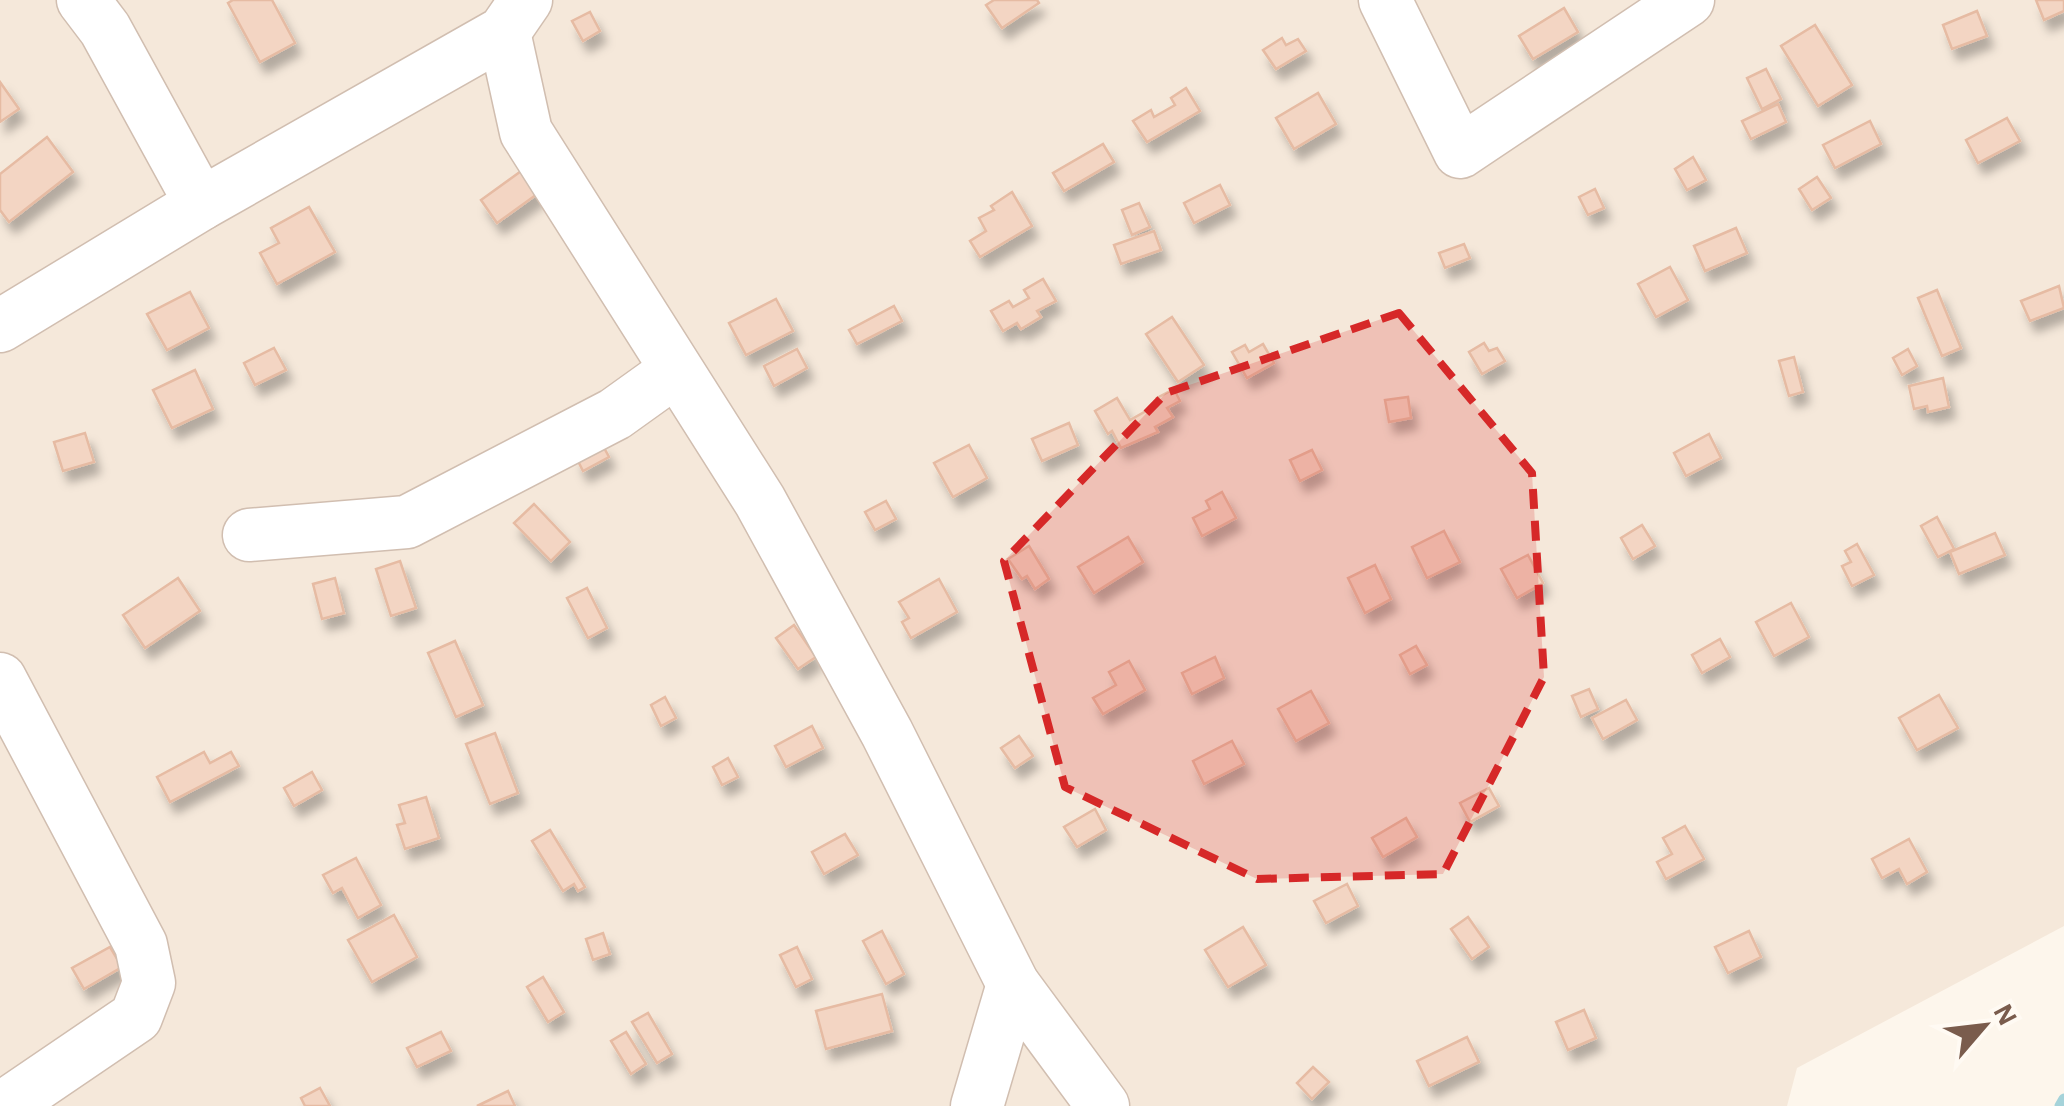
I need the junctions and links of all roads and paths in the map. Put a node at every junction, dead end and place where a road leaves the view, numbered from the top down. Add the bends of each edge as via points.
1 (82, 0) edge
2 (1385, 0) edge
3 (1688, 0) edge
4 (515, 16) edge
5 (201, 204) junction
6 (0, 326) edge
7 (676, 372) junction
8 (249, 535) dead end
9 (0, 680) edge
10 (1013, 984) junction
11 (6, 1106) edge
12 (977, 1106) edge
13 (1103, 1106) edge

1 - 5 street via 105,29
2 - 3 street via 1460,152
4 - 5 street
4 - 7 street via 526,132
5 - 6 street
7 - 8 street via 615,414 407,522
7 - 10 street via 769,518
9 - 11 street via 141,944 149,983 136,1016
10 - 12 street
10 - 13 street

